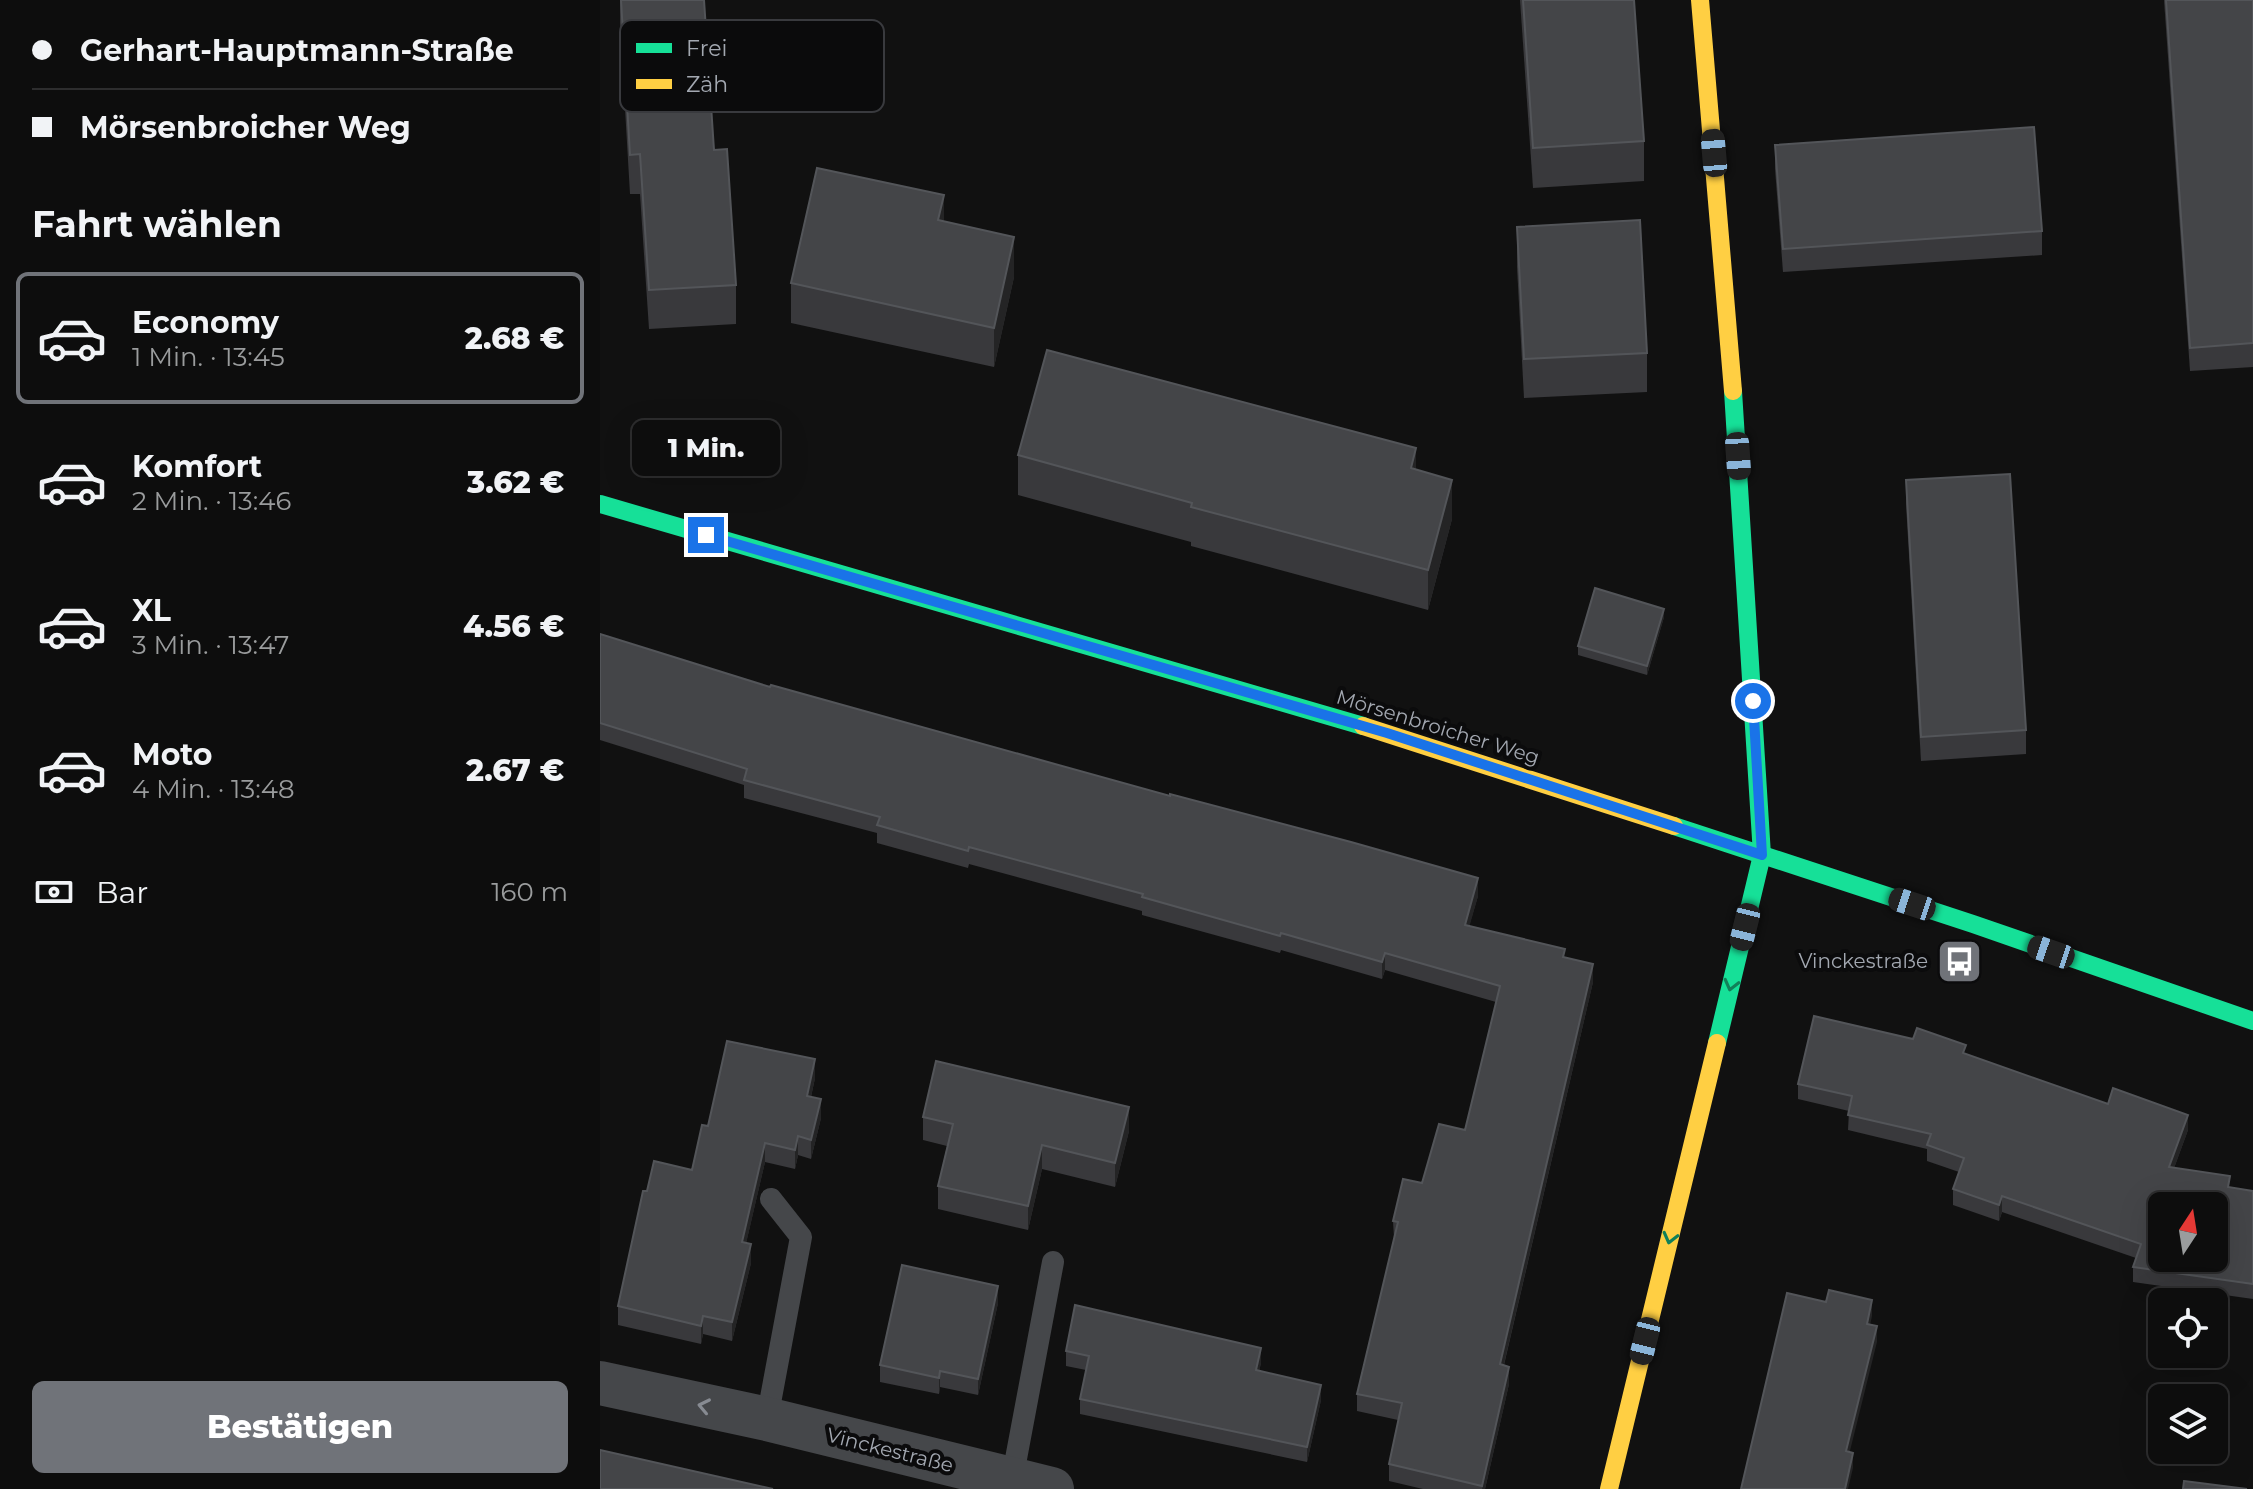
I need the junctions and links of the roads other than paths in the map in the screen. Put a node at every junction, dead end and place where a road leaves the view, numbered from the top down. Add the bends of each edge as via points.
1 (1700, 0) edge
2 (600, 504) edge
3 (1762, 855) junction
4 (2253, 1021) edge
5 (771, 1199) dead end
6 (1053, 1262) dead end
7 (600, 1383) edge
8 (767, 1419) junction
9 (1032, 1484) edge
10 (1609, 1489) edge

1 - 3 street via 1736,425
2 - 3 street, Mörsenbroicher Weg via 1387,733
3 - 4 street, Mörsenbroicher Weg
3 -> 10 street
5 - 8 lane via 801,1237
6 - 9 lane, Vinckestraße
8 -> 7 street, Vinckestraße
8 - 9 street, Vinckestraße

